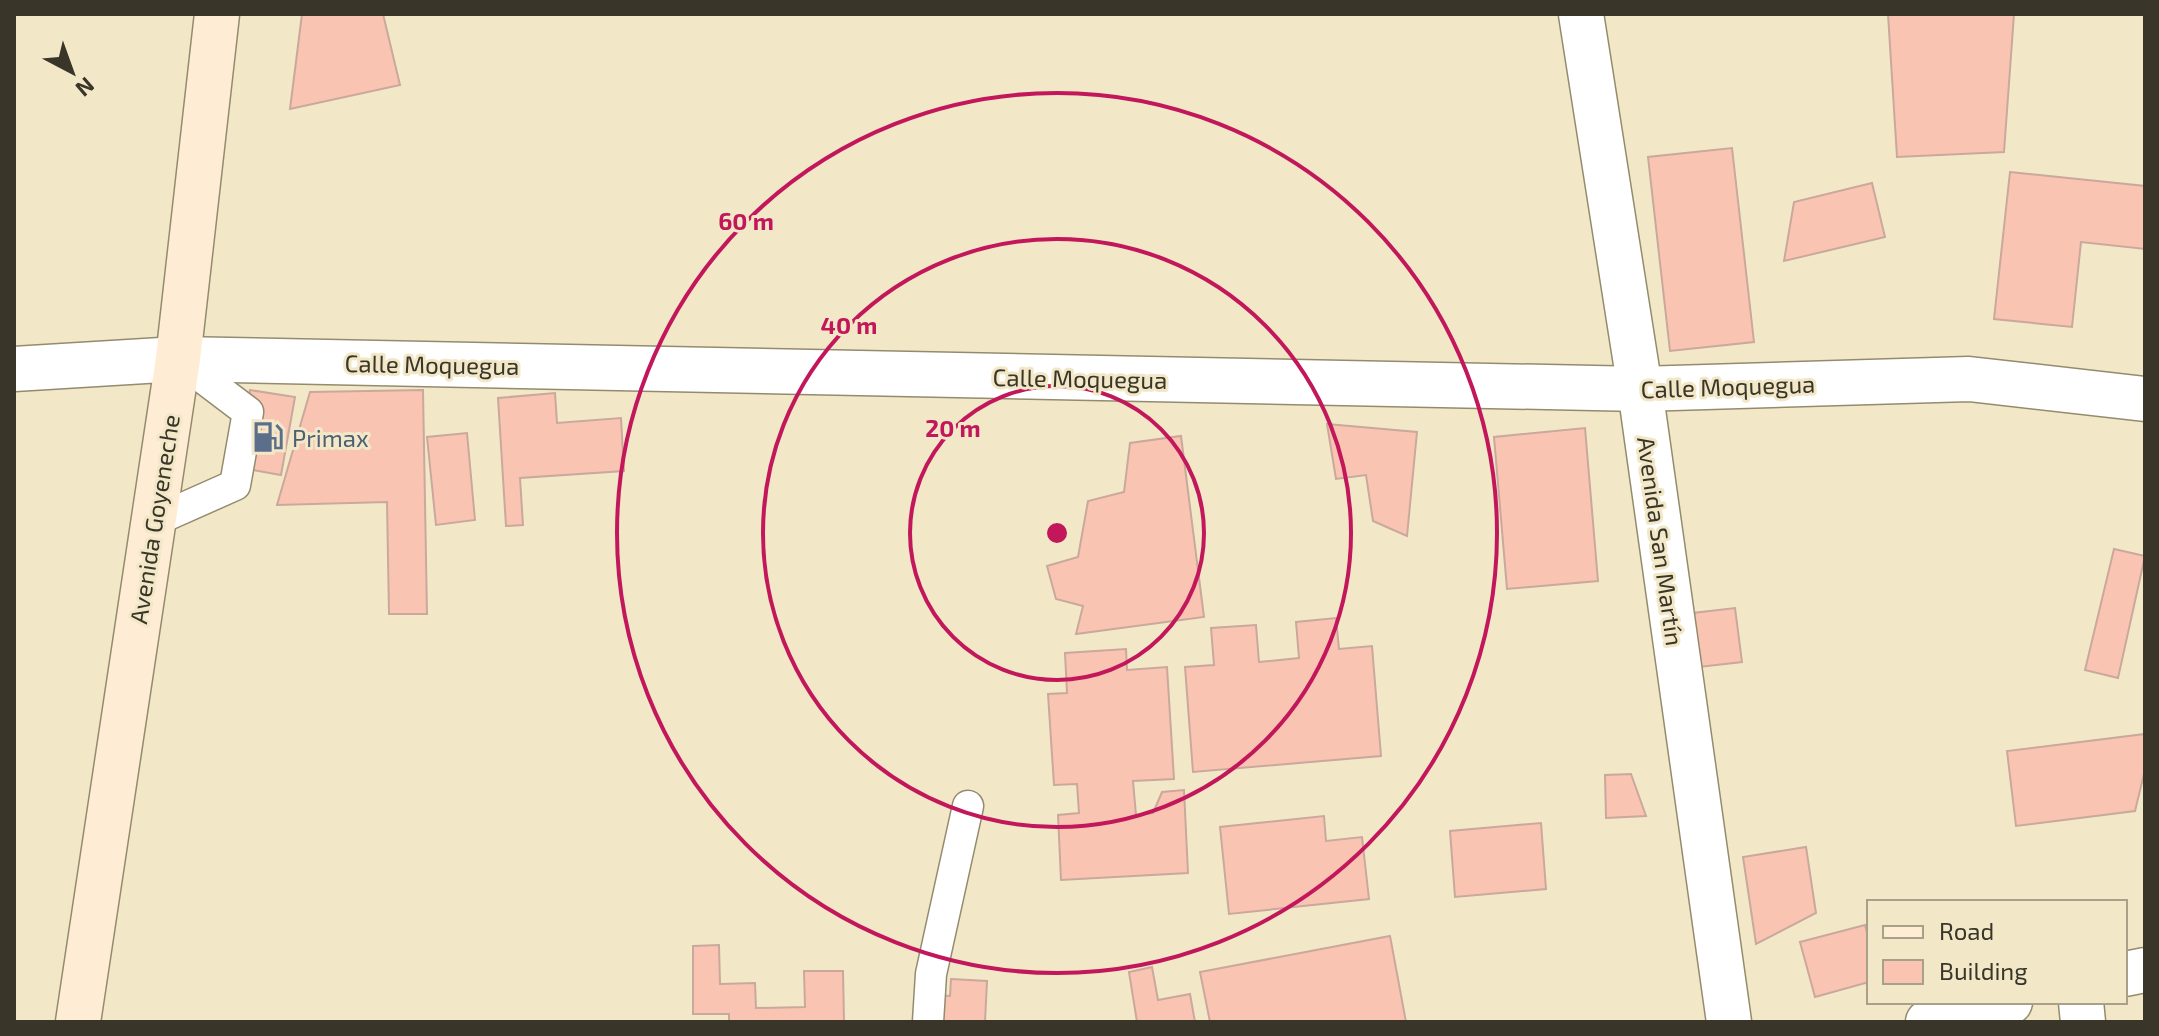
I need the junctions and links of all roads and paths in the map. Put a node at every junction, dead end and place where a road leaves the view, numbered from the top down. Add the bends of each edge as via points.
1 (217, 14) edge
2 (1581, 14) edge
3 (178, 359) junction
4 (14, 369) edge
5 (1640, 389) junction
6 (2145, 399) edge
7 (154, 521) junction
8 (968, 806) dead end
9 (2002, 1004) edge
10 (78, 1022) edge
11 (928, 1022) edge
12 (1729, 1022) edge
13 (1928, 1022) edge

1 - 3 main road, Avenida Goyeneche
2 - 5 street, Avenida San Martín
3 - 4 street, Calle Moquegua
3 - 5 street, Calle Moquegua
3 - 7 main road, Avenida Goyeneche
3 - 7 lane via 248,412 235,485
5 - 6 street, Calle Moquegua via 1969,379
5 - 12 street, Avenida San Martín
7 - 10 main road, Avenida Goyeneche
8 - 11 lane via 931,974
9 - 13 street

